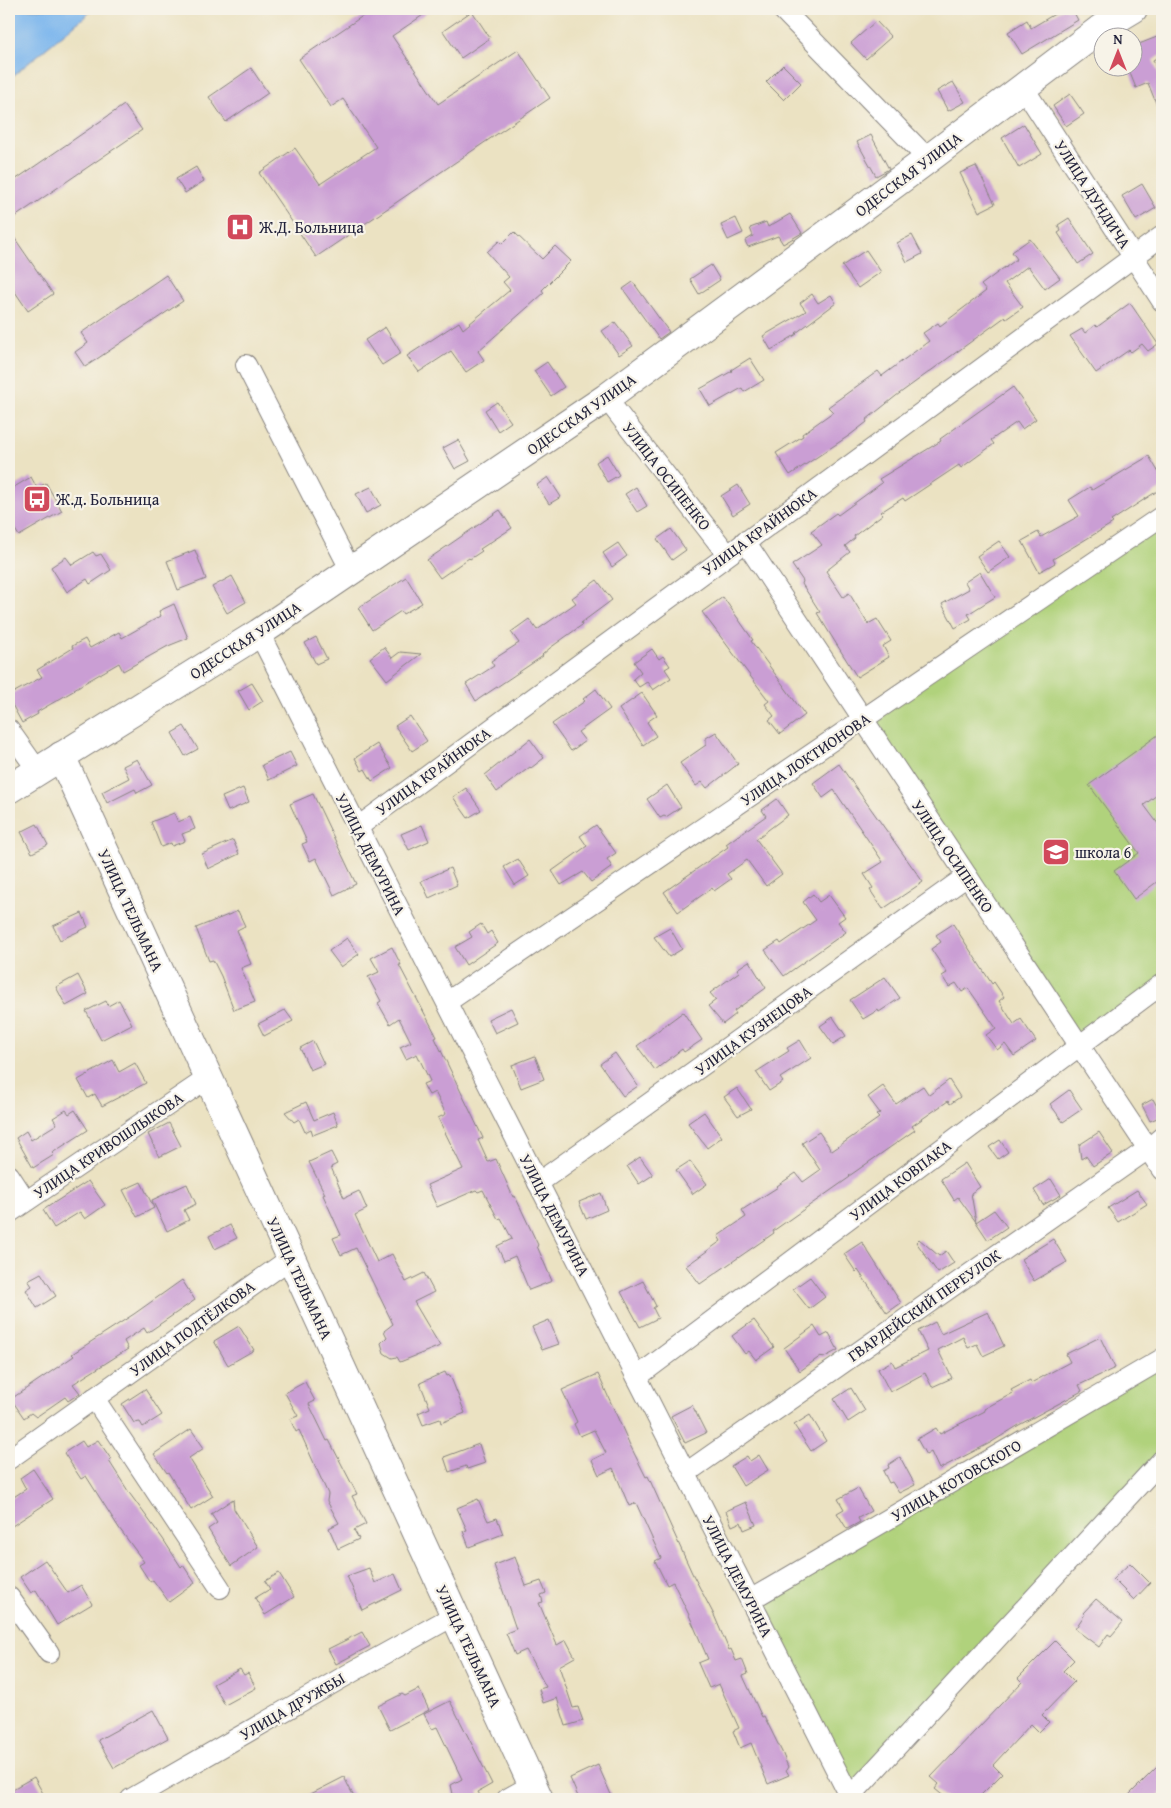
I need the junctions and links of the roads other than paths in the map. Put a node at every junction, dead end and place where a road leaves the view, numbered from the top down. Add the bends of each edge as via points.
1 (782, 9) edge
2 (1132, 9) edge
3 (1023, 87) junction
4 (928, 160) junction
5 (1162, 236) edge
6 (1134, 257) junction
7 (1162, 301) edge
8 (246, 365) dead end
9 (606, 398) junction
10 (1162, 516) edge
11 (745, 541) junction
12 (727, 554) junction
13 (351, 571) junction
14 (259, 633) junction
15 (863, 719) junction
16 (9, 730) edge
17 (61, 756) junction
18 (38, 771) junction
19 (9, 789) edge
20 (358, 827) junction
21 (967, 876) junction
22 (1162, 984) edge
23 (447, 1002) junction
24 (1079, 1046) junction
25 (208, 1078) junction
26 (1155, 1143) edge
27 (1162, 1170) edge
28 (9, 1175) edge
29 (538, 1183) junction
30 (26, 1201) junction
31 (9, 1213) edge
32 (291, 1258) junction
33 (1162, 1359) edge
34 (637, 1377) junction
35 (94, 1398) junction
36 (9, 1459) edge
37 (1162, 1460) edge
38 (686, 1473) junction
39 (220, 1588) dead end
40 (9, 1597) edge
41 (750, 1600) junction
42 (455, 1615) junction
43 (49, 1653) dead end
44 (160, 1792) edge
45 (536, 1792) edge
46 (849, 1798) edge
47 (131, 1799) edge
48 (507, 1799) edge

1 - 4 street
2 - 3 main road, ОДЕССКАЯ УЛИЦА
3 - 4 main road, ОДЕССКАЯ УЛИЦА
3 - 6 street, УЛИЦА ДУНДИЧА
4 - 9 main road, ОДЕССКАЯ УЛИЦА
5 - 6 street, УЛИЦА КРАЙНЮКА
6 - 7 street, УЛИЦА ДУНДИЧА
6 - 11 street, УЛИЦА КРАЙНЮКА
8 - 13 street
9 - 12 street, УЛИЦА ОСИПЕНКО
9 - 13 main road, ОДЕССКАЯ УЛИЦА
10 - 15 street, УЛИЦА ЛОКТИОНОВА
11 - 12 street, УЛИЦА КРАЙНЮКА
11 - 15 street, УЛИЦА ОСИПЕНКО
12 - 20 street, УЛИЦА КРАЙНЮКА
13 - 14 main road, ОДЕССКАЯ УЛИЦА
14 - 17 main road, ОДЕССКАЯ УЛИЦА
14 - 20 street, УЛИЦА ДЕМУРИНА
15 - 21 street, УЛИЦА ОСИПЕНКО
15 - 23 street, УЛИЦА ЛОКТИОНОВА
16 - 18 street
17 - 18 main road, ОДЕССКАЯ УЛИЦА
17 - 25 main road, УЛИЦА ТЕЛЬМАНА
18 - 19 main road, ОДЕССКАЯ УЛИЦА
20 - 23 street, УЛИЦА ДЕМУРИНА
21 - 24 street, УЛИЦА ОСИПЕНКО
21 - 29 street, УЛИЦА КУЗНЕЦОВА
22 - 24 street, УЛИЦА КОВПАКА
23 - 29 street, УЛИЦА ДЕМУРИНА
24 - 26 street, УЛИЦА ОСИПЕНКО
24 - 34 street, УЛИЦА КОВПАКА
25 - 30 street, УЛИЦА КРИВОШЛЫКОВА
25 - 32 main road, УЛИЦА ТЕЛЬМАНА
26 - 27 street, УЛИЦА ОСИПЕНКО
26 - 38 street, ГВАРДЕЙСКИЙ ПЕРЕУЛОК
28 - 30 street
29 - 34 street, УЛИЦА ДЕМУРИНА
30 - 31 street, УЛИЦА КРИВОШЛЫКОВА
32 - 35 street, УЛИЦА ПОДТЁЛКОВА
32 - 42 main road, УЛИЦА ТЕЛЬМАНА
33 - 41 street, УЛИЦА КОТОВСКОГО
34 - 38 street, УЛИЦА ДЕМУРИНА
35 - 36 street, УЛИЦА ПОДТЁЛКОВА
35 - 39 street
37 - 46 street
38 - 41 street, УЛИЦА ДЕМУРИНА
40 - 43 street
41 - 46 street, УЛИЦА ДЕМУРИНА
42 - 44 street, УЛИЦА ДРУЖБЫ via 354,1671
42 - 45 main road, УЛИЦА ТЕЛЬМАНА
44 - 47 street, УЛИЦА ДРУЖБЫ
45 - 48 street

